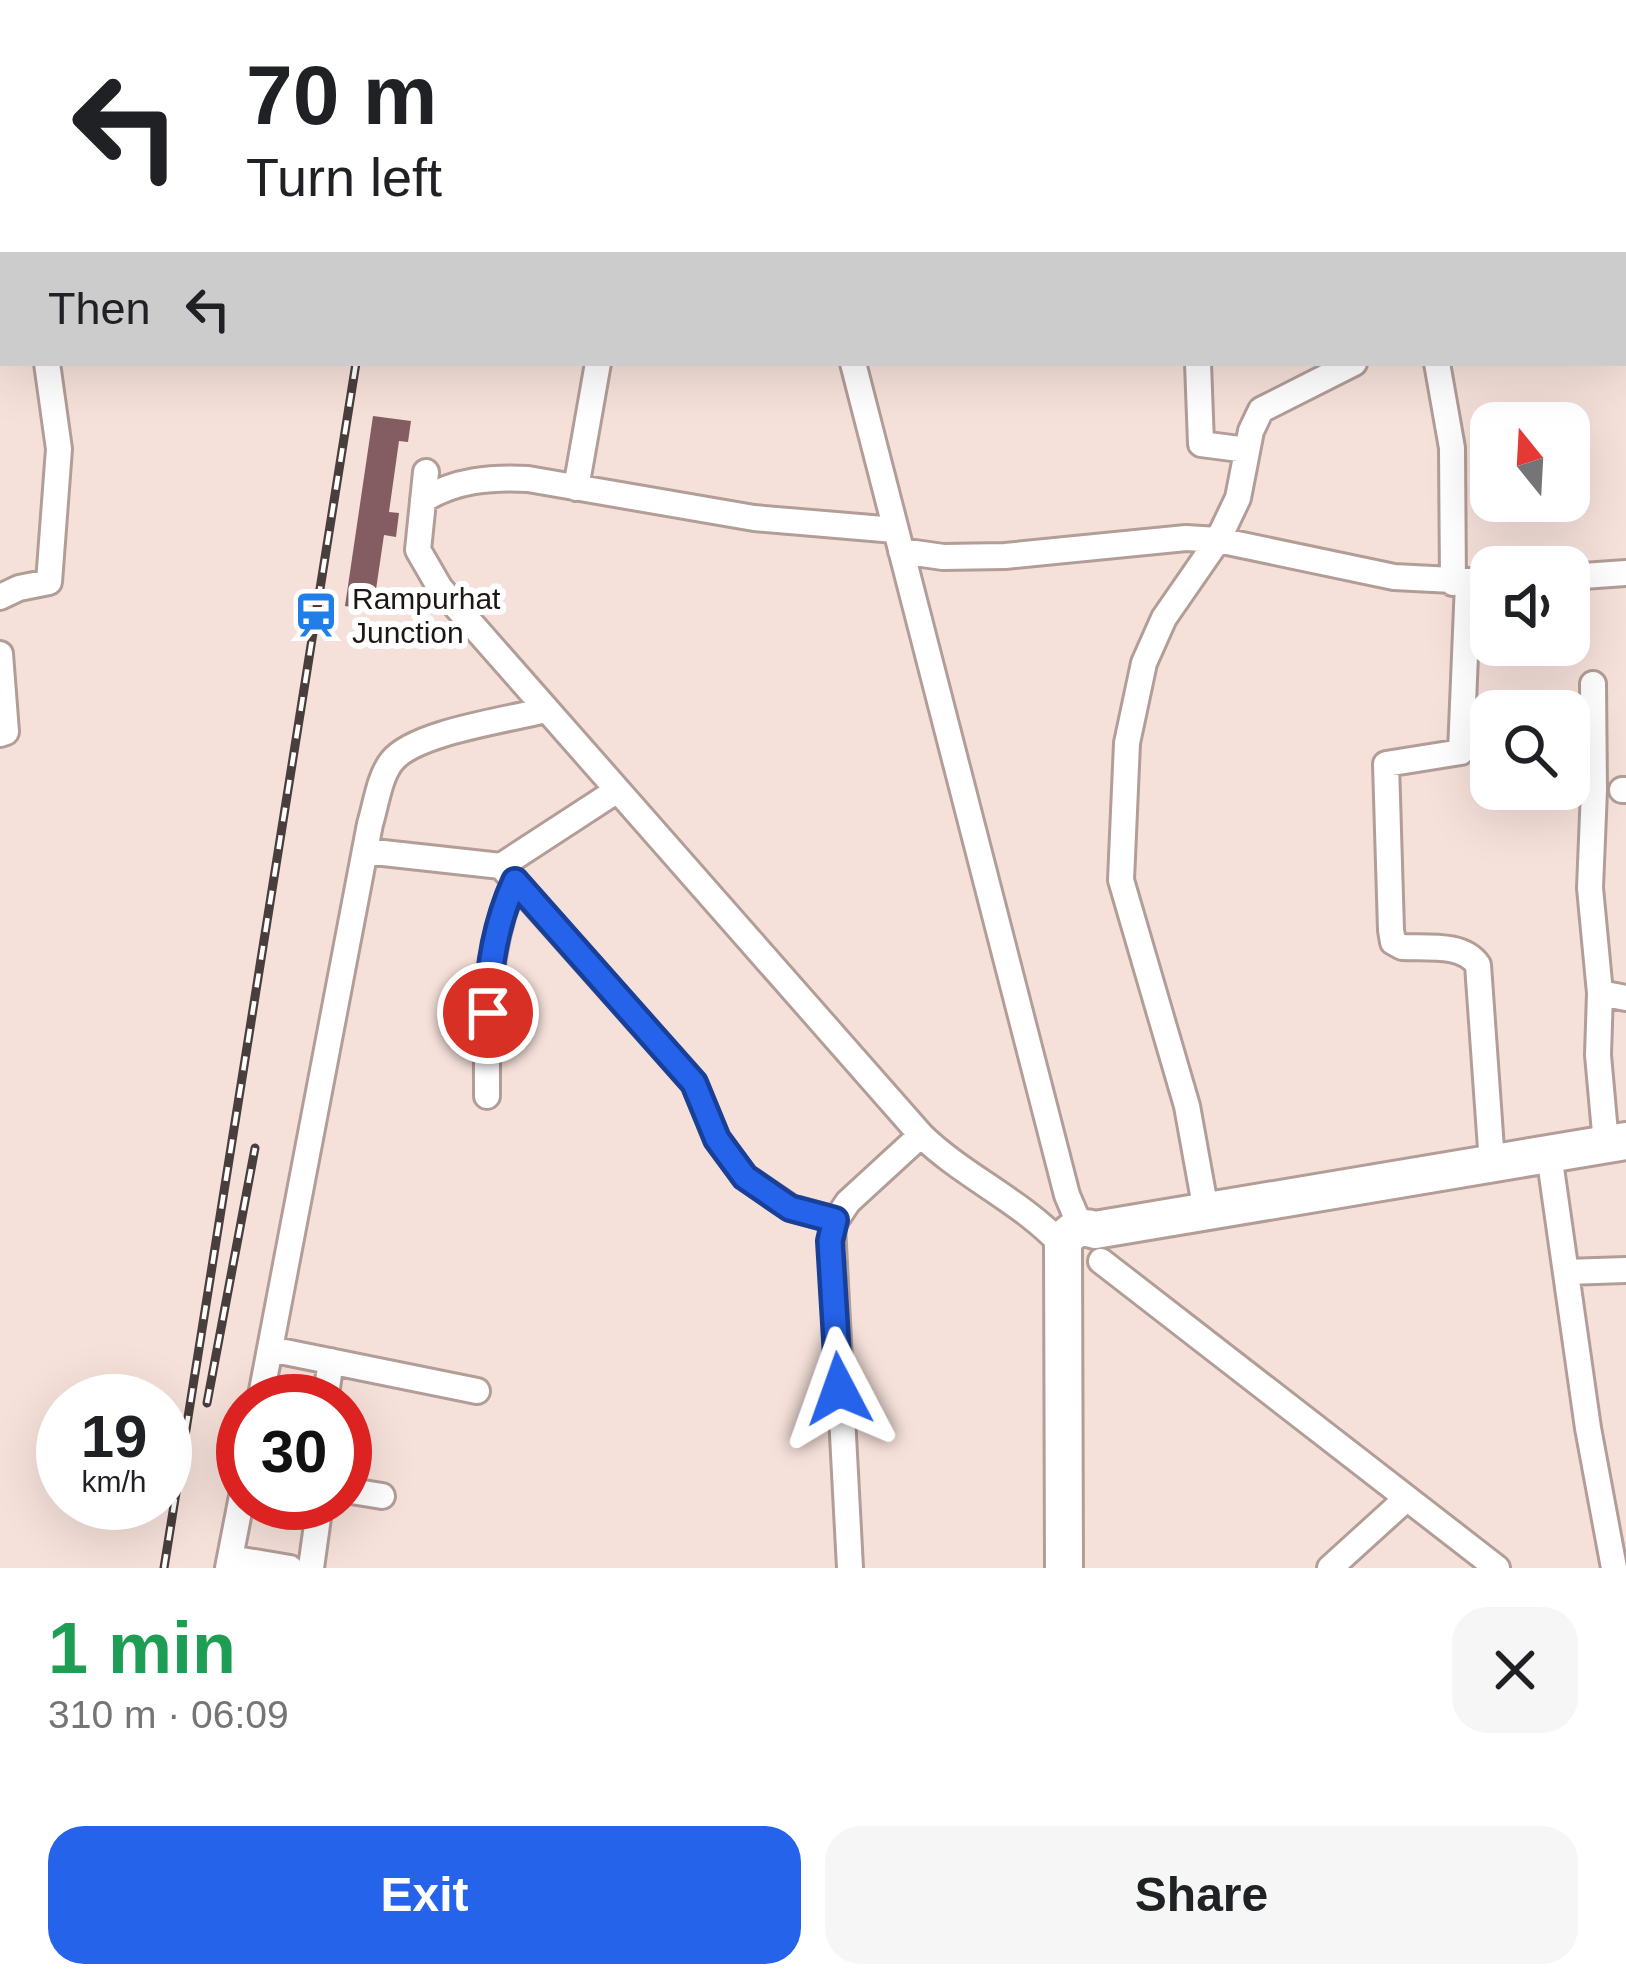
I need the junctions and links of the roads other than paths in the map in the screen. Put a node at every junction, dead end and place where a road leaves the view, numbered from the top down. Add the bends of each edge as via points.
1 (47, 366) edge
2 (597, 366) edge
3 (854, 366) edge
4 (1198, 366) edge
5 (1348, 366) edge
6 (1438, 366) edge
7 (1247, 450) junction
8 (426, 472) dead end
9 (576, 488) junction
10 (423, 500) junction
11 (898, 540) junction
12 (1218, 540) junction
13 (1626, 573) edge
14 (1470, 575) edge
15 (1590, 576) edge
16 (1470, 582) edge
17 (0, 597) edge
18 (1470, 599) edge
19 (0, 654) edge
20 (1593, 684) dead end
21 (545, 710) junction
22 (0, 734) edge
23 (616, 791) junction
24 (365, 850) junction
25 (508, 873) junction
26 (1600, 993) junction
27 (1626, 998) edge
28 (487, 1096) dead end
29 (921, 1135) junction
30 (1616, 1143) edge
31 (1549, 1154) junction
32 (1492, 1163) junction
33 (1206, 1211) junction
34 (835, 1220) junction
35 (1081, 1245) junction
36 (1626, 1270) edge
37 (1565, 1272) junction
38 (270, 1349) junction
39 (332, 1361) junction
40 (265, 1374) edge
41 (330, 1374) edge
42 (477, 1391) dead end
43 (372, 1494) edge
44 (382, 1496) dead end
45 (1406, 1498) junction
46 (235, 1530) edge
47 (316, 1530) edge
48 (229, 1563) edge
49 (290, 1568) edge
50 (311, 1568) edge
51 (850, 1568) edge
52 (1064, 1568) edge
53 (1330, 1568) edge
54 (1497, 1568) edge
55 (1613, 1568) edge

1 - 17 street via 58,449 49,583
2 - 9 street
3 - 11 street
4 - 7 street via 1201,444
5 - 7 street via 1261,410
6 - 14 street
7 - 12 street via 1238,498
8 - 10 street
9 - 10 street via 501,478
9 - 11 street
10 - 21 street via 418,550 428,572
11 - 12 street via 943,557
11 - 35 street
12 - 16 street via 1394,577
12 - 33 street via 1164,618 1144,663 1127,743 1121,880 1187,1106
13 - 15 street
18 - 32 street via 1461,752 1386,764 1391,930 1402,947 1461,950 1478,965
19 - 22 street
20 - 26 street via 1590,888
21 - 23 street
21 - 24 street via 399,754 383,779
23 - 25 street
23 - 29 street
24 - 25 street
24 - 38 street
25 - 28 street via 488,984
25 - 34 street via 694,1083 717,1139 745,1177 790,1208
26 - 27 street
26 - 30 street via 1598,1055
29 - 34 street
29 - 35 street
30 - 31 highway
31 - 32 highway
31 - 37 street
32 - 33 highway
33 - 35 highway
34 - 51 street
35 - 45 street
35 - 52 highway
36 - 37 street
37 - 55 street
38 - 39 street
38 - 40 street
39 - 41 street
39 - 42 street
43 - 44 street
45 - 53 street
45 - 54 street
46 - 48 street
47 - 50 street
48 - 49 street

